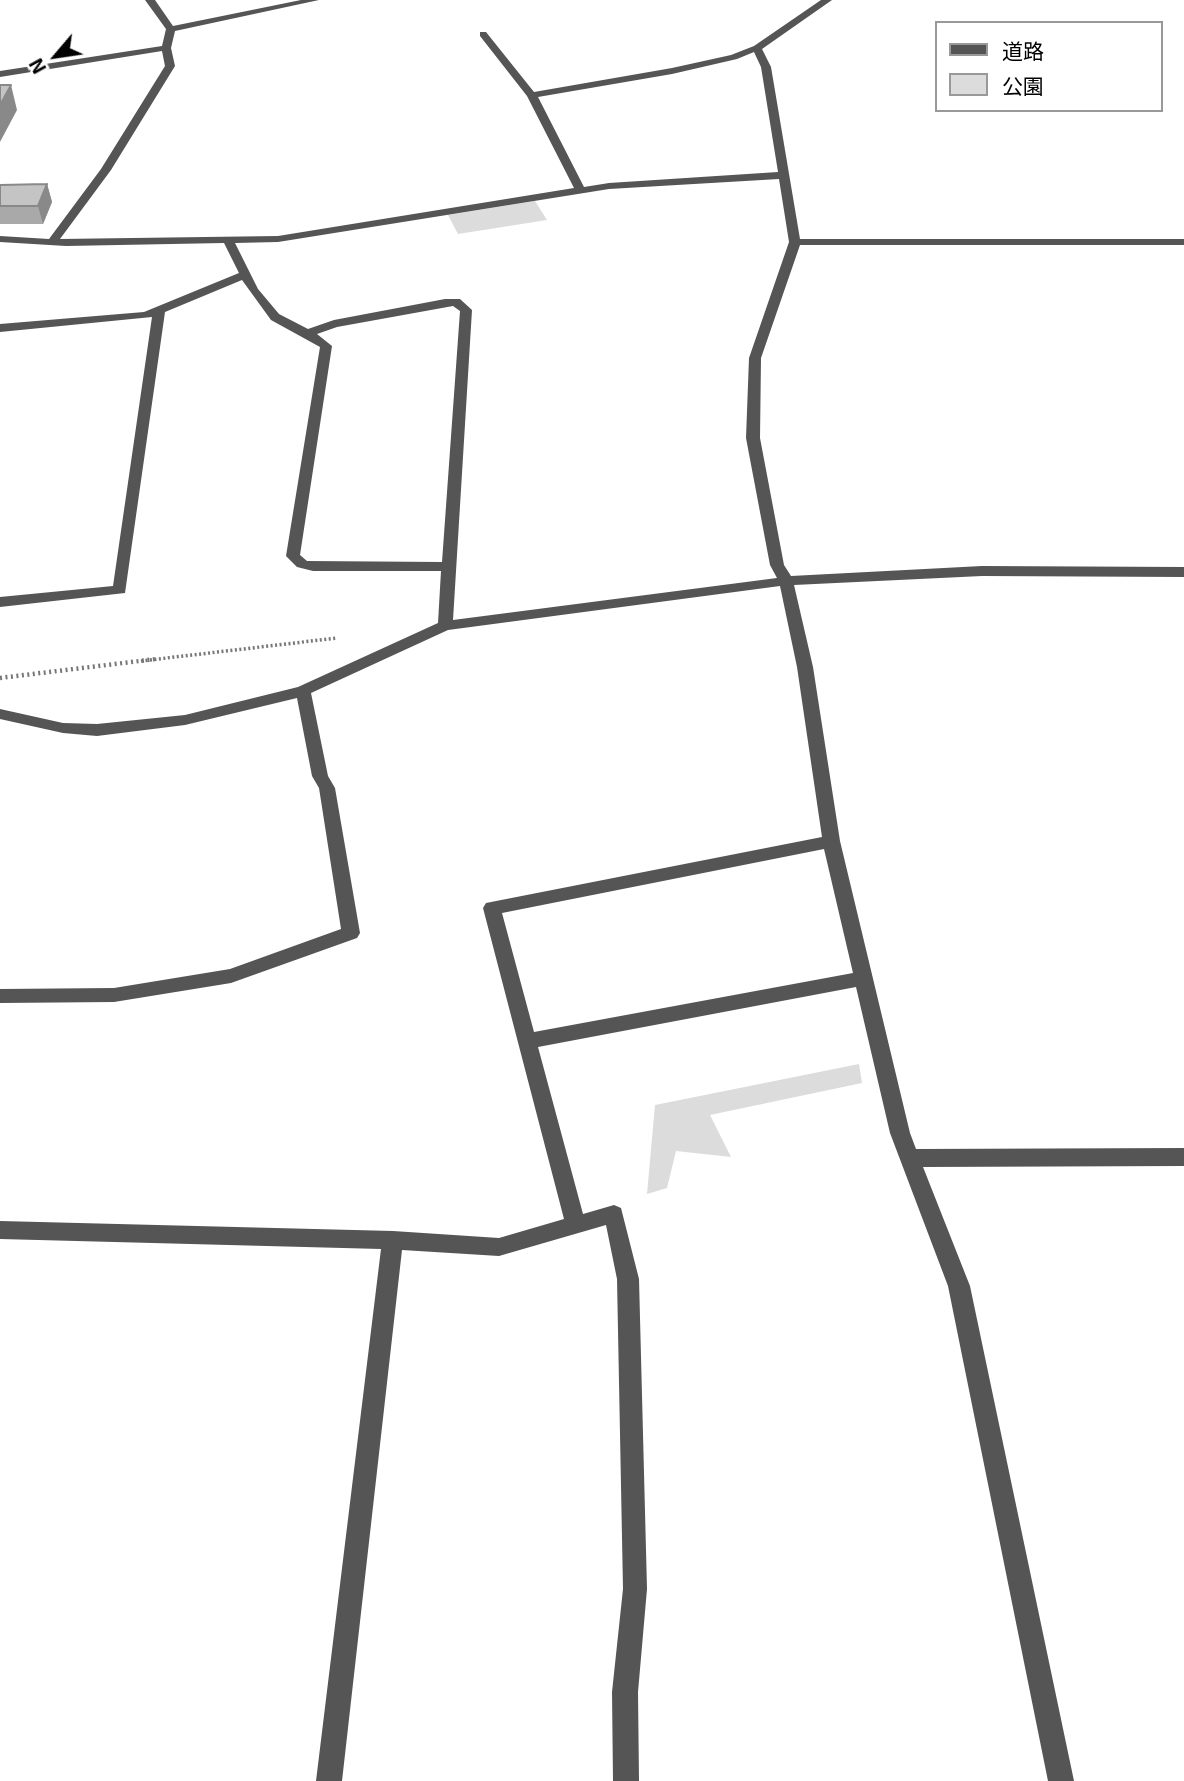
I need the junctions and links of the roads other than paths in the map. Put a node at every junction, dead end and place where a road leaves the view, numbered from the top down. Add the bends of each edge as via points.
1 (150, 0) edge
2 (314, 0) edge
3 (827, 0) edge
4 (171, 29) junction
5 (483, 34) dead end
6 (166, 48) junction
7 (757, 48) junction
8 (0, 74) edge
9 (532, 95) junction
10 (784, 175) junction
11 (580, 190) junction
12 (0, 239) edge
13 (228, 241) junction
14 (52, 242) junction
15 (795, 242) junction
16 (1184, 242) edge
17 (245, 275) junction
18 (159, 309) junction
19 (0, 328) edge
20 (305, 334) junction
21 (450, 566) junction
22 (1184, 572) edge
23 (786, 581) junction
24 (0, 602) edge
25 (446, 626) junction
26 (303, 691) junction
27 (0, 714) edge
28 (831, 841) junction
29 (864, 978) junction
30 (0, 996) edge
31 (528, 1041) junction
32 (1184, 1157) edge
33 (910, 1158) junction
34 (576, 1225) junction
35 (0, 1230) edge
36 (393, 1240) junction
37 (329, 1781) edge
38 (626, 1781) edge
39 (1060, 1781) edge

1 - 4 street
2 - 4 street
3 - 7 street
4 - 6 street
5 - 9 street
6 - 8 street
6 - 14 street via 170,66 106,170
7 - 9 street via 672,71
7 - 10 street via 766,67
9 - 11 street
10 - 11 street
10 - 15 street
11 - 13 street via 278,239
12 - 14 street
13 - 14 street
13 - 17 street
15 - 16 street
15 - 23 street via 755,358 753,438 777,565
17 - 18 street
17 - 20 street via 275,317
18 - 19 street via 146,315
18 - 24 street via 120,590
20 - 21 street via 326,346 293,556 313,567
20 - 21 street via 445,303 456,302 466,310
21 - 25 street
22 - 23 street via 982,571
23 - 25 street
23 - 28 street via 805,667
25 - 26 street
26 - 27 street via 133,728 63,728
26 - 30 street via 320,776 327,788 351,933 231,976 114,995
28 - 29 street
28 - 31 street via 492,908
29 - 31 street
29 - 33 street
31 - 34 street
32 - 33 street
33 - 39 street via 959,1286
34 - 36 street via 499,1247
34 - 38 street via 614,1214 628,1279 635,1589 625,1692
35 - 36 street
36 - 37 street

